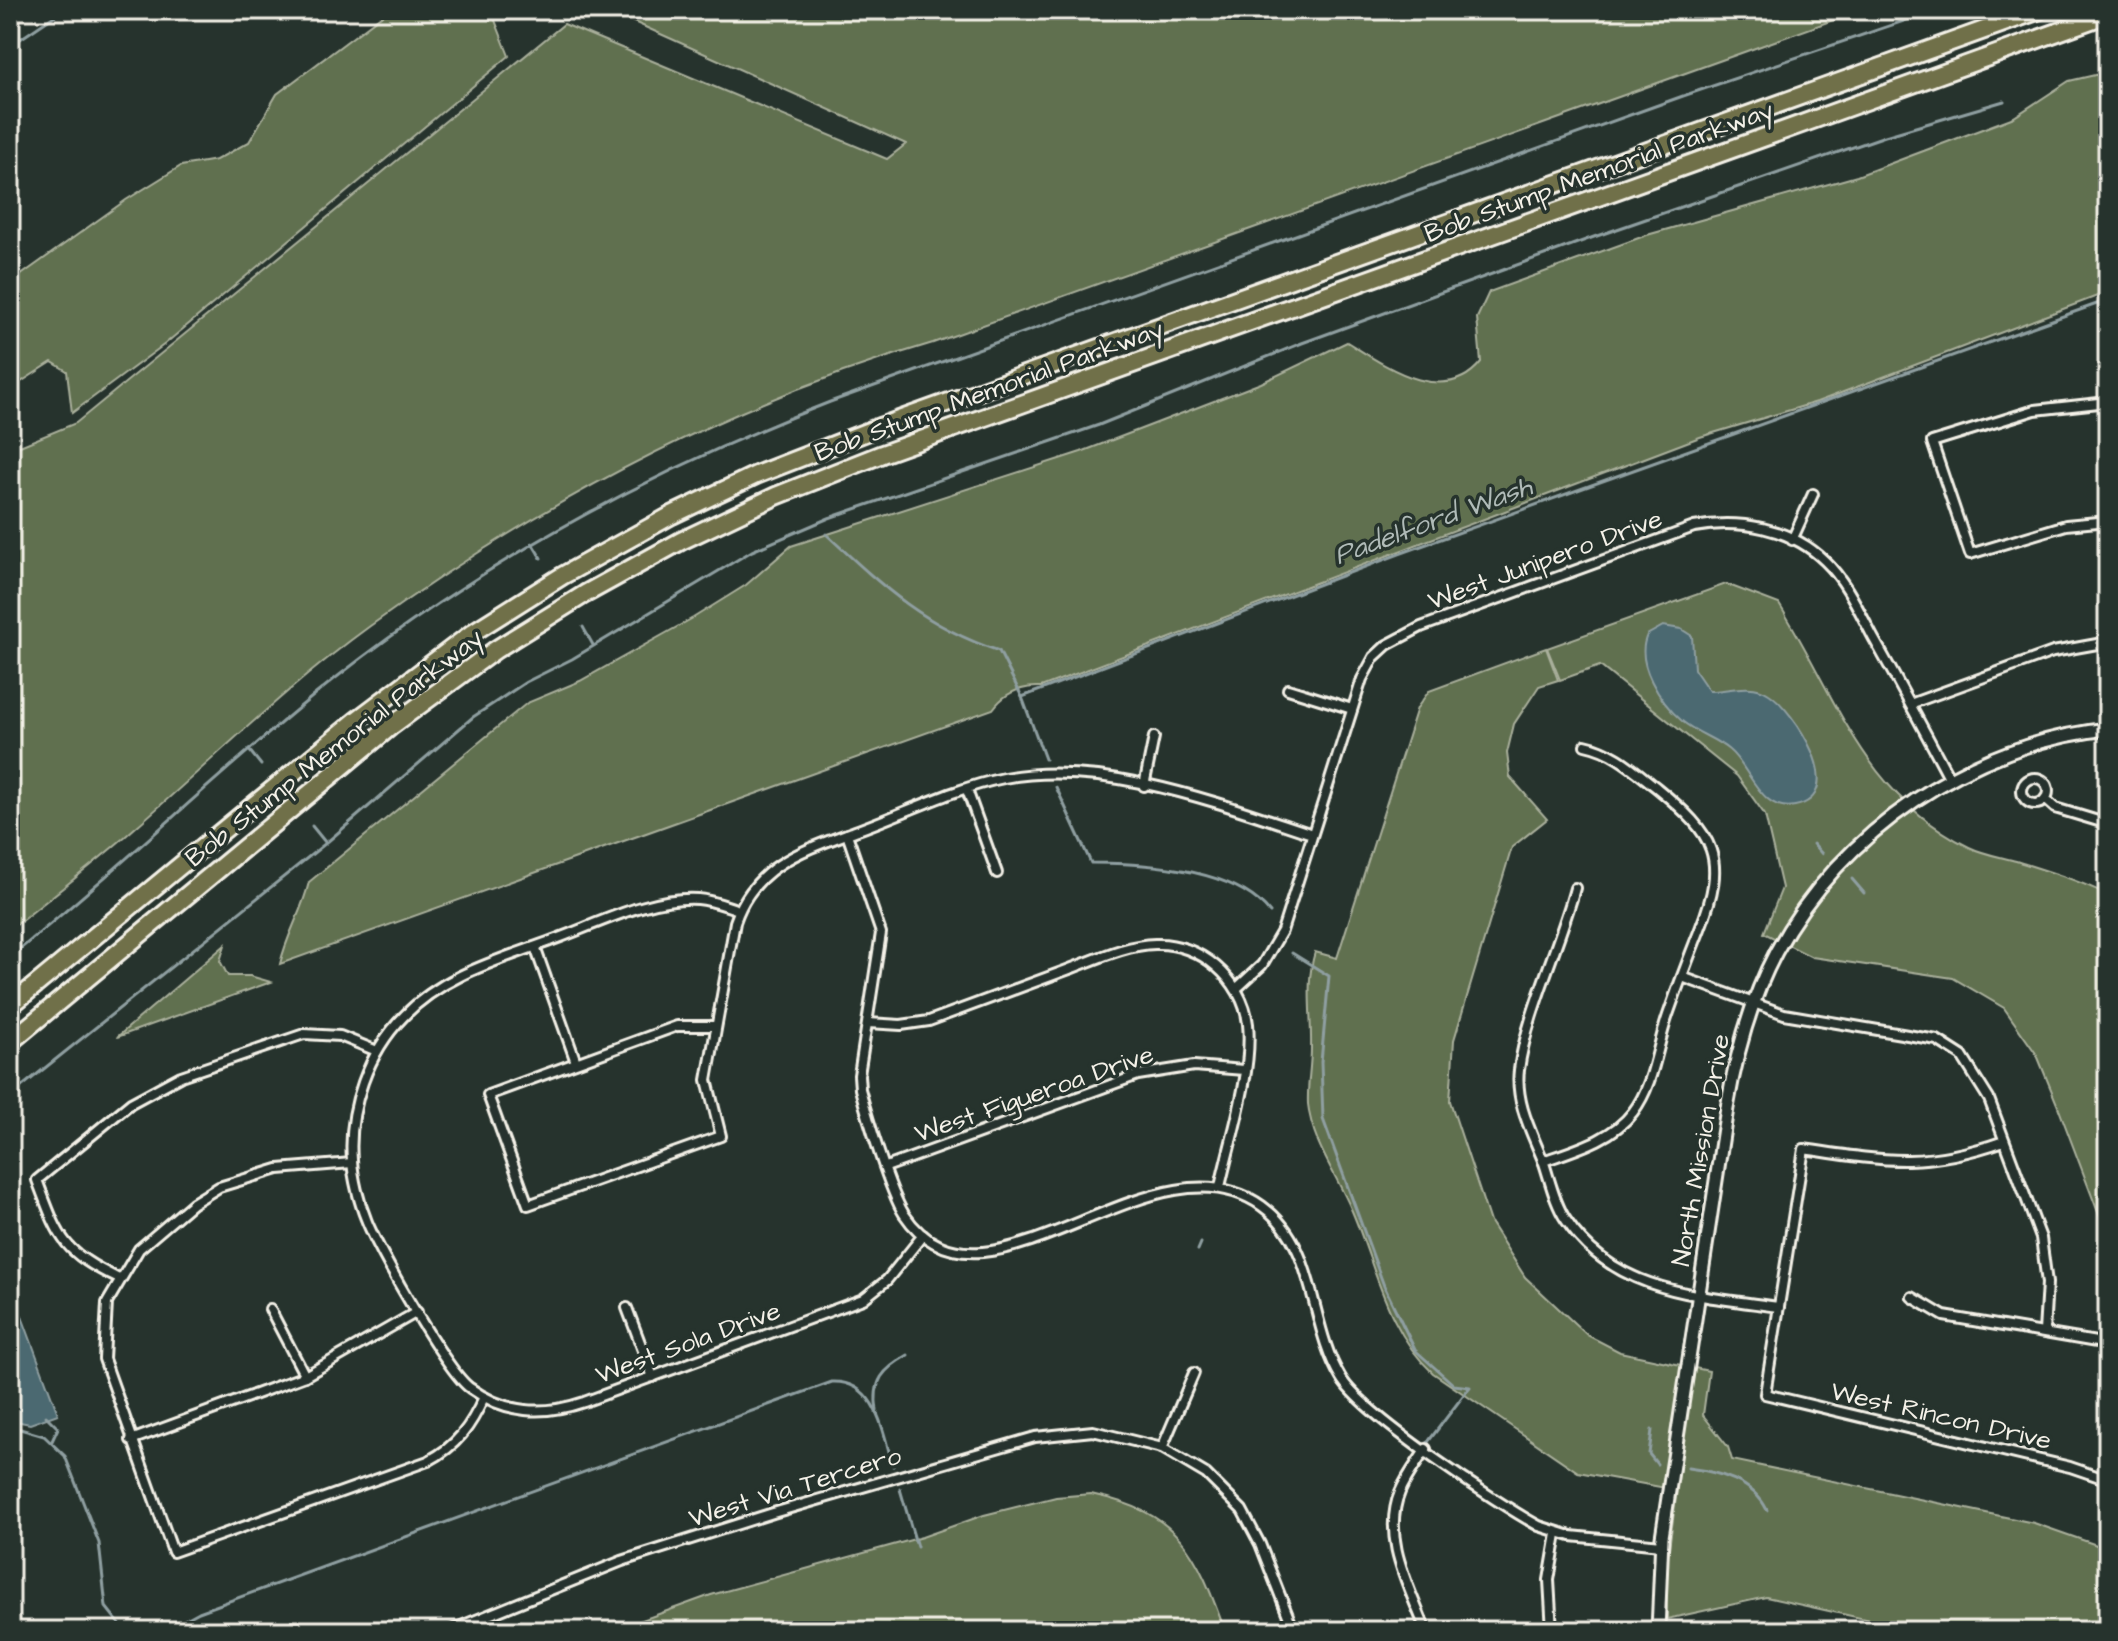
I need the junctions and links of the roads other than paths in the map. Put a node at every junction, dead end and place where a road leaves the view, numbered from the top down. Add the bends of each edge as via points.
1 (2019, 10) edge
2 (2040, 10) edge
3 (2108, 14) edge
4 (2108, 26) edge
5 (1859, 75) junction
6 (1869, 100) junction
7 (2108, 402) edge
8 (1813, 494) dead end
9 (2108, 521) edge
10 (1792, 540) junction
11 (2108, 642) edge
12 (1288, 689) dead end
13 (1910, 704) junction
14 (1352, 709) junction
15 (2108, 729) edge
16 (1154, 737) dead end
17 (1585, 745) dead end
18 (1950, 779) junction
19 (1144, 786) junction
20 (967, 790) junction
21 (2045, 799) dead end
22 (2108, 824) edge
23 (847, 834) junction
24 (1312, 834) junction
25 (997, 873) dead end
26 (1575, 888) dead end
27 (739, 910) junction
28 (535, 947) junction
29 (1682, 977) junction
30 (1236, 989) junction
31 (1753, 1003) junction
32 (10, 1006) edge
33 (868, 1023) junction
34 (716, 1026) junction
35 (10, 1042) edge
36 (377, 1051) junction
37 (576, 1062) junction
38 (1244, 1070) junction
39 (2004, 1141) junction
40 (1543, 1161) junction
41 (352, 1163) junction
42 (886, 1167) junction
43 (1220, 1187) junction
44 (923, 1235) junction
45 (119, 1279) junction
46 (1699, 1295) junction
47 (1912, 1297) dead end
48 (1779, 1307) junction
49 (627, 1308) dead end
50 (270, 1309) dead end
51 (417, 1312) junction
52 (2044, 1332) junction
53 (2108, 1344) edge
54 (1194, 1373) dead end
55 (305, 1376) junction
56 (653, 1377) junction
57 (484, 1397) junction
58 (131, 1440) junction
59 (1162, 1448) junction
60 (1426, 1449) junction
61 (2108, 1480) edge
62 (1557, 1534) junction
63 (1661, 1545) junction
64 (449, 1631) edge
65 (1294, 1631) edge
66 (1426, 1631) edge
67 (1552, 1631) edge
68 (1658, 1631) edge

1 - 5 highway
2 - 5 highway, Bob Stump Memorial Parkway
3 - 6 highway, Bob Stump Memorial Parkway
4 - 6 highway
5 - 32 highway, Bob Stump Memorial Parkway via 882,426 672,515 532,594 419,672
6 - 35 highway, Bob Stump Memorial Parkway via 882,454 691,536 553,613 439,690
7 - 9 street via 2035,410 1932,442 1970,554 2066,525
8 - 10 street
10 - 13 street, West Junipero Drive via 1825,561 1839,579
10 - 14 street, West Junipero Drive via 1755,526 1694,527 1421,627 1374,657
11 - 13 street via 2053,652
12 - 14 street
13 - 18 street, West Junipero Drive
14 - 24 street, West Junipero Drive
15 - 18 street, North Mission Drive via 2037,742
16 - 19 street
17 - 29 street via 1605,749 1623,761 1690,816 1706,839 1716,867 1712,900
18 - 31 street, North Mission Drive via 1866,838 1830,876 1788,931
19 - 20 street via 1059,773 999,779
19 - 24 street
20 - 23 street
20 - 25 street
21 - 22 street via 2055,808
23 - 27 street via 781,861 756,882
23 - 33 street via 881,933
24 - 30 street, West Junipero Drive via 1275,945
26 - 40 street via 1519,1066 1521,1102
27 - 28 street via 700,899 664,902
27 - 34 street
28 - 36 street via 439,986 405,1014
28 - 37 street
29 - 31 street
29 - 40 street via 1634,1111 1613,1132
30 - 33 street via 1224,973 1191,951 1153,944 1122,950 929,1021
30 - 38 street via 1249,1027
31 - 39 street via 1797,1017 1937,1040 1962,1056 1974,1072
31 - 46 street, North Mission Drive via 1733,1071
33 - 42 street via 860,1089
34 - 37 street via 677,1026
34 - 37 street via 707,1080 721,1136 528,1205 488,1095
36 - 41 street, West Sola Drive via 358,1098
36 - 45 street via 340,1036 304,1034 181,1076 131,1103 37,1180 58,1235 82,1261
38 - 42 street, West Figueroa Drive via 1194,1066 1138,1075
38 - 43 street
39 - 48 street via 1958,1157 1918,1162 1804,1149
39 - 52 street via 2041,1238 2047,1283
40 - 46 street via 1564,1218 1603,1262 1653,1285
41 - 45 street via 278,1169 219,1187 149,1239
41 - 51 street, West Sola Drive via 366,1220
42 - 44 street via 900,1207
43 - 44 street via 1174,1188 990,1253 955,1251
43 - 60 street via 1260,1204 1284,1227 1298,1250 1342,1380 1366,1407
44 - 56 street, West Sola Drive via 887,1280 863,1299
45 - 58 street via 107,1303 104,1359
46 - 48 street
46 - 63 street, North Mission Drive
47 - 52 street via 1944,1316
48 - 61 street, West Rincon Drive via 1765,1394
49 - 56 street
50 - 55 street
51 - 55 street
51 - 57 street, West Sola Drive via 449,1367
52 - 53 street
54 - 59 street
55 - 58 street
56 - 57 street, West Sola Drive via 550,1412 515,1410
57 - 58 street via 471,1426 447,1451 428,1461 173,1552
59 - 64 street, West Via Tercero via 1133,1438 1071,1431 1035,1437 622,1561
59 - 65 street, West Via Tercero via 1206,1474 1242,1510
60 - 62 street via 1523,1517
60 - 66 street via 1401,1489 1393,1527
62 - 63 street
62 - 67 street via 1549,1580
63 - 68 street, North Mission Drive

